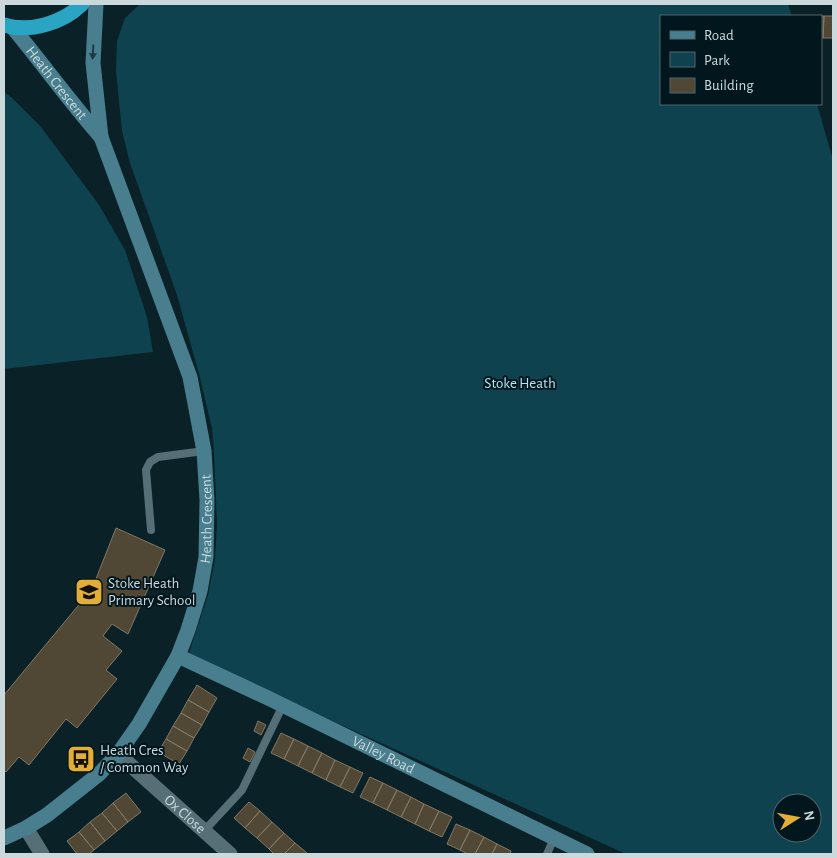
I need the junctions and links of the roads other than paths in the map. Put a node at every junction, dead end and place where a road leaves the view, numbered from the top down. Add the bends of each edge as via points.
1 (82, 4) edge
2 (96, 4) edge
3 (8, 27) edge
4 (101, 137) junction
5 (204, 451) junction
6 (151, 530) dead end
7 (178, 656) junction
8 (283, 706) junction
9 (118, 754) junction
10 (26, 828) junction
11 (204, 831) junction
12 (4, 838) edge
13 (554, 838) junction
14 (42, 854) edge
15 (230, 854) edge
16 (546, 854) edge
17 (588, 854) edge

1 - 3 highway via 62,19 44,26
2 -> 4 street, Heath Crescent via 93,63
3 - 4 street, Heath Crescent via 39,59
4 - 5 street, Heath Crescent via 190,377
5 - 6 lane via 158,457 150,462 146,470
5 - 7 street, Heath Crescent via 206,557 200,591
7 - 8 street, Valley Road
7 - 9 street, Heath Crescent
8 - 11 lane via 242,790
8 - 13 street, Valley Road
9 - 10 street, Heath Crescent via 85,786
9 - 11 street, Ox Close
10 - 12 street, Heath Crescent
10 - 14 street
11 - 15 street, Ox Close
13 - 16 lane
13 - 17 street, Valley Road

